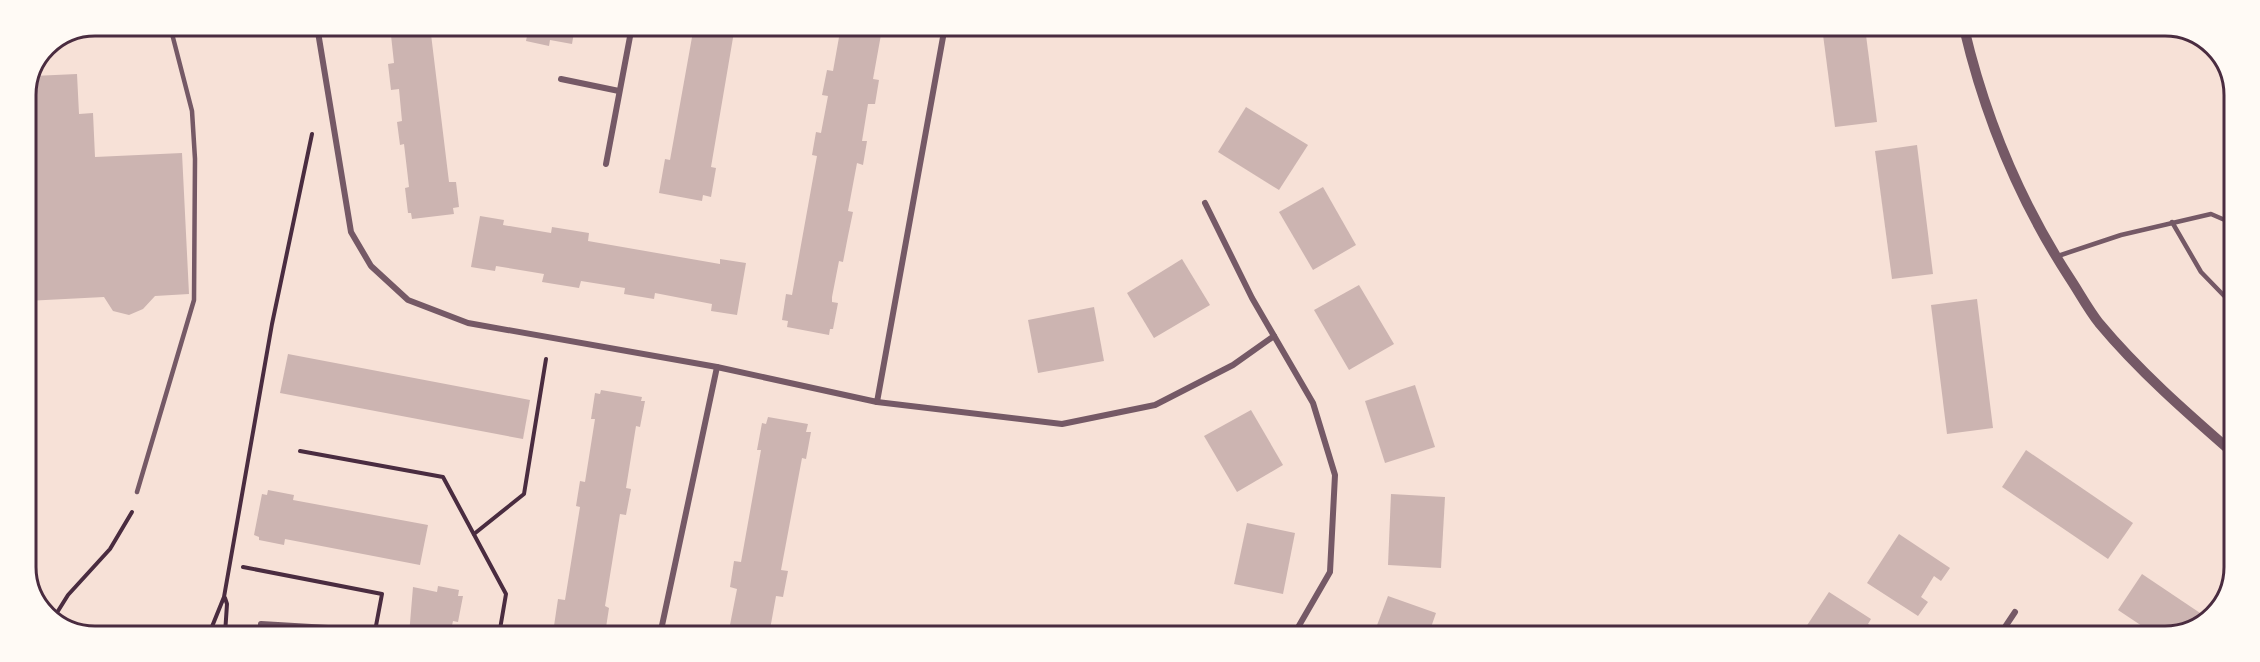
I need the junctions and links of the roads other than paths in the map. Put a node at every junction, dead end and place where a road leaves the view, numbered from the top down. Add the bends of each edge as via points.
1 (173, 36) edge
2 (319, 36) edge
3 (630, 36) edge
4 (943, 36) edge
5 (1966, 36) edge
6 (561, 79) dead end
7 (619, 91) junction
8 (606, 164) dead end
9 (1205, 203) dead end
10 (2224, 220) edge
11 (2172, 222) junction
12 (2055, 256) junction
13 (2224, 296) edge
14 (1274, 336) junction
15 (717, 367) junction
16 (877, 402) junction
17 (2224, 445) edge
18 (137, 492) road end
19 (2015, 612) dead end
20 (261, 626) edge
21 (294, 626) edge
22 (662, 626) edge
23 (1299, 626) edge
24 (2006, 626) edge

1 - 18 lane via 192,111 194,300
2 - 15 street via 351,232 371,266 408,300 468,323
3 - 7 street
4 - 16 street
5 - 12 street via 1975,78 2002,152 2025,204
6 - 7 street
7 - 8 street
9 - 14 street
10 - 11 lane via 2211,214
11 - 12 lane
11 - 13 lane via 2201,272
12 - 17 street via 2098,322 2158,387
14 - 16 street via 1233,365 1155,405 1062,424
14 - 23 street via 1313,403 1335,475 1330,572
15 - 16 street
15 - 22 street
19 - 24 street
20 - 21 street

